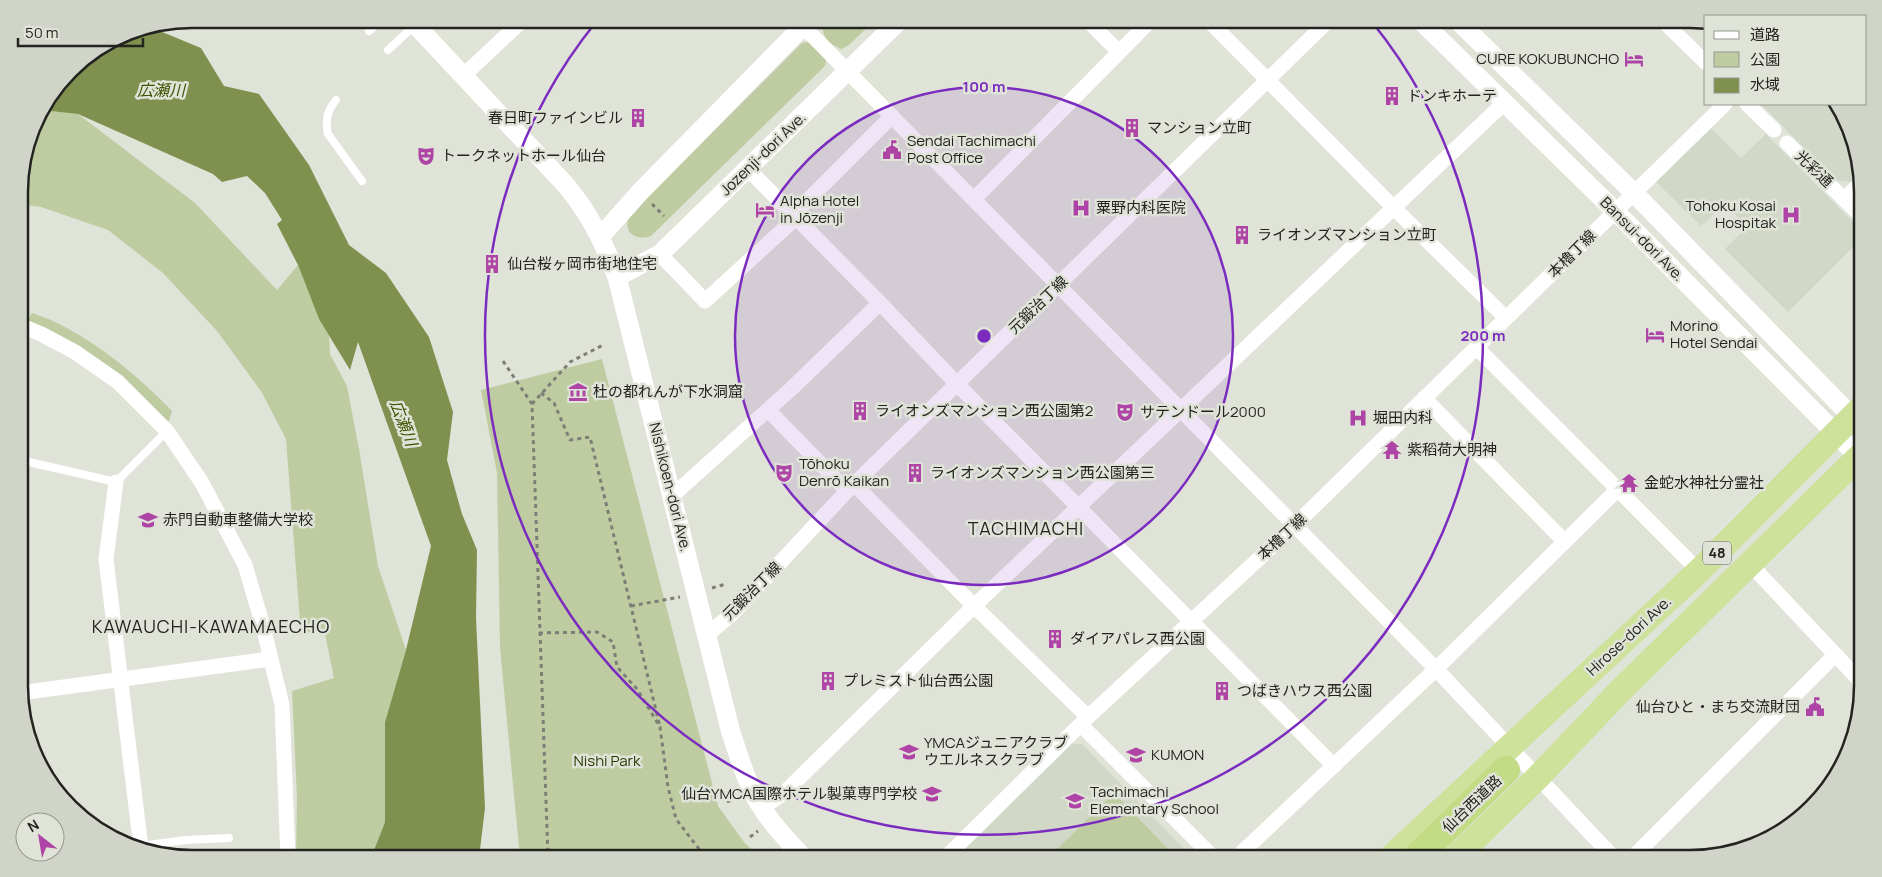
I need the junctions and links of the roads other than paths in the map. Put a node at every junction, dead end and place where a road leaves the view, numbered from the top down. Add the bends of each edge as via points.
1 (371, 28) edge
2 (408, 28) edge
3 (419, 28) edge
4 (514, 28) edge
5 (796, 28) edge
6 (809, 28) edge
7 (892, 28) edge
8 (1095, 28) edge
9 (1142, 28) edge
10 (1216, 28) edge
11 (1321, 28) edge
12 (1428, 28) edge
13 (1465, 28) edge
14 (1670, 28) edge
15 (369, 30) dead end
16 (388, 50) dead end
17 (1118, 51) junction
18 (1704, 61) edge
19 (848, 72) junction
20 (464, 75) junction
21 (1268, 79) junction
22 (336, 100) dead end
23 (1504, 103) junction
24 (1724, 105) edge
25 (1748, 105) edge
26 (892, 116) junction
27 (1774, 130) dead end
28 (1787, 143) dead end
29 (748, 169) junction
30 (362, 181) dead end
31 (1854, 190) edge
32 (1634, 193) junction
33 (974, 199) junction
34 (1844, 199) junction
35 (1394, 208) junction
36 (1854, 209) edge
37 (1615, 211) junction
38 (796, 216) junction
39 (600, 238) junction
40 (660, 254) junction
41 (617, 277) junction
42 (1058, 286) junction
43 (880, 302) junction
44 (1506, 318) junction
45 (28, 331) edge
46 (1476, 347) junction
47 (957, 384) junction
48 (1424, 398) junction
49 (1181, 409) junction
50 (768, 410) junction
51 (1853, 421) edge
52 (167, 431) junction
53 (28, 462) edge
54 (1854, 464) edge
55 (116, 482) junction
56 (851, 488) junction
57 (1619, 488) junction
58 (672, 496) junction
59 (1079, 507) junction
60 (1294, 526) junction
61 (1564, 541) junction
62 (1750, 564) junction
63 (1699, 571) junction
64 (974, 606) junction
65 (1192, 621) junction
66 (706, 635) junction
67 (1835, 655) junction
68 (270, 659) junction
69 (1436, 669) junction
70 (1854, 675) edge
71 (120, 678) junction
72 (28, 692) edge
73 (1084, 721) junction
74 (1334, 766) junction
75 (1520, 767) junction
76 (762, 808) junction
77 (229, 838) dead end
78 (139, 841) edge
79 (154, 845) edge
80 (954, 849) edge
81 (1206, 849) edge
82 (1245, 849) edge
83 (1403, 849) edge
84 (1426, 849) edge
85 (1445, 849) edge
86 (1461, 849) edge
87 (1605, 849) edge
88 (1641, 849) edge
89 (288, 850) edge
90 (796, 850) edge

1 - 15 lane
2 - 16 lane
3 - 20 street, Nishikoen-dori Ave.
4 - 20 street
5 - 39 street
6 - 19 street
7 - 19 street, Jozenji-dori Ave.
8 - 17 street
9 - 17 street
10 - 21 street
11 - 21 street, 元鍛治丁線
12 - 23 street, Bansui-dori Ave.
13 - 32 street, Bansui-dori Ave.
14 - 18 street
17 - 33 street
19 - 26 street
19 - 29 street, Jozenji-dori Ave.
20 - 39 street, Nishikoen-dori Ave. via 574,194
21 - 35 street
21 - 42 street, 元鍛治丁線
22 - 30 lane via 328,113 328,134
23 - 35 street
23 - 37 street, Bansui-dori Ave.
24 - 32 street
25 - 27 street
26 - 33 street
26 - 38 street
28 - 34 street, 光彩通
29 - 38 street
29 - 40 street, Jozenji-dori Ave.
31 - 34 street
32 - 37 street, 本櫓丁線
32 - 51 street, Bansui-dori Ave.
33 - 42 street
34 - 36 street, 光彩通
35 - 44 street
35 - 49 street
37 - 44 street, 本櫓丁線
37 - 51 street, Bansui-dori Ave.
38 - 40 street via 705,300
38 - 43 street
39 - 41 street, Nishikoen-dori Ave.
40 - 41 street, Jozenji-dori Ave.
41 - 58 street, Nishikoen-dori Ave.
42 - 47 street, 元鍛治丁線
42 - 49 street
43 - 47 street
43 - 50 street
44 - 46 street, 本櫓丁線
45 - 52 street via 75,352 118,382
46 - 48 street, 本櫓丁線
46 - 57 street
47 - 56 street, 元鍛治丁線
47 - 59 street
48 - 60 street, 本櫓丁線
48 - 61 street
49 - 59 street
49 - 60 street
50 - 56 street
50 - 58 street
51 - 63 highway, Hirose-dori Ave. / 48
52 - 55 lane
52 - 68 street via 202,483 245,565
53 - 55 lane
54 - 62 highway, Hirose-dori Ave. / 48
55 - 71 street via 106,559
56 - 64 street
56 - 66 street, 元鍛治丁線 via 733,613
57 - 61 street
57 - 63 street
58 - 66 street, Nishikoen-dori Ave.
59 - 64 street
59 - 65 street
60 - 65 street, 本櫓丁線
60 - 69 street
61 - 69 street
62 - 67 street
62 - 75 highway, Hirose-dori Ave. / 48 via 1621,690
63 - 75 highway, Hirose-dori Ave. / 48 via 1596,668
64 - 73 street
64 - 76 street via 785,792
65 - 73 street, 本櫓丁線
65 - 74 street
66 - 76 street, Nishikoen-dori Ave. via 732,733 752,790
67 - 70 street
67 - 88 street
68 - 71 street
68 - 89 street via 282,705
69 - 74 street
69 - 75 street
71 - 72 street
71 - 78 street
73 - 80 street, 本櫓丁線
73 - 81 street
74 - 82 street
75 - 83 highway, Hirose-dori Ave. / 48
75 - 84 highway, 仙台西道路 / 48
75 - 85 highway, 仙台西道路 / 48
75 - 86 highway, Hirose-dori Ave. / 48
75 - 87 street
76 - 90 street, Nishikoen-dori Ave.
77 - 79 lane

